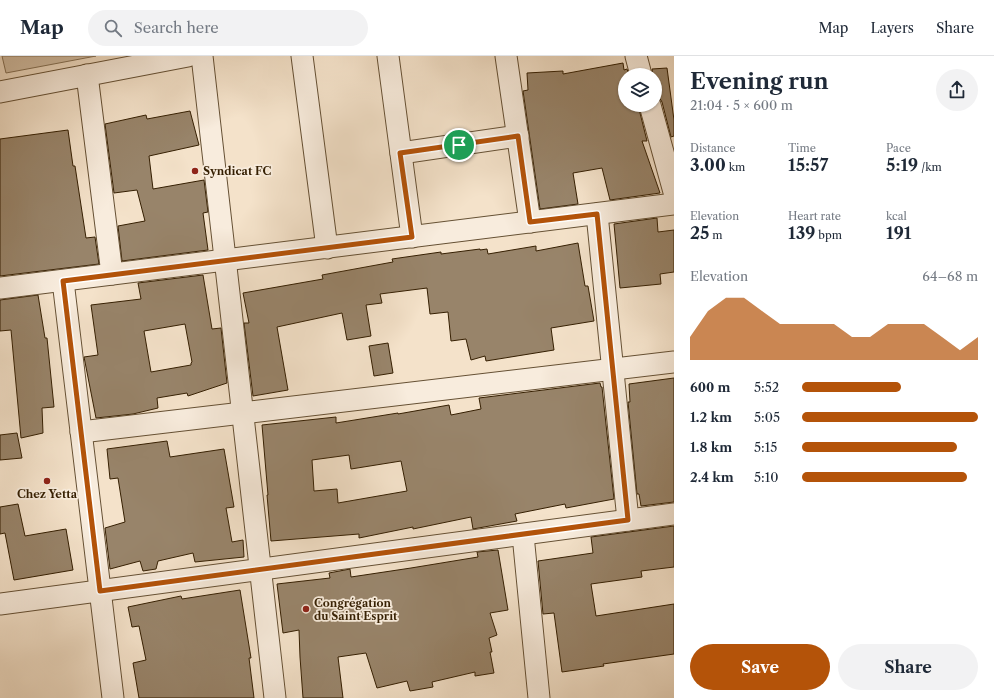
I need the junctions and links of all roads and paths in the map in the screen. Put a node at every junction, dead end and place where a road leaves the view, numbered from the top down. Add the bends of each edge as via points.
1 (188, 56) edge
2 (202, 56) edge
3 (302, 56) edge
4 (388, 56) edge
5 (506, 56) edge
6 (636, 56) edge
7 (639, 68) edge
8 (87, 76) junction
9 (0, 92) edge
10 (652, 112) edge
11 (518, 136) junction
12 (400, 153) junction
13 (674, 192) edge
14 (674, 204) edge
15 (597, 214) junction
16 (530, 222) junction
17 (412, 237) junction
18 (326, 248) junction
19 (225, 260) junction
20 (112, 274) junction
21 (63, 281) junction
22 (0, 288) edge
23 (674, 362) edge
24 (613, 369) junction
25 (242, 413) junction
26 (81, 432) junction
27 (674, 514) edge
28 (628, 520) junction
29 (523, 535) junction
30 (260, 570) junction
31 (100, 591) junction
32 (0, 604) edge
33 (113, 698) edge
34 (275, 698) edge
35 (539, 698) edge

1 - 8 street
2 - 19 street
3 - 18 street
4 - 12 street
5 - 11 street
6 - 7 street
8 - 9 street
8 - 20 street
10 - 13 street
11 - 12 street
11 - 16 street
12 - 17 street
14 - 15 street
15 - 16 street
15 - 24 street
16 - 17 street
17 - 18 street
18 - 19 street
19 - 20 street
19 - 25 street
20 - 21 street
21 - 22 street
21 - 26 street
23 - 24 street
24 - 25 street
24 - 28 street
25 - 26 street
25 - 30 street
26 - 31 street
27 - 28 street
28 - 29 street
29 - 30 street
29 - 35 street
30 - 31 street
30 - 34 street
31 - 32 street
31 - 33 street

